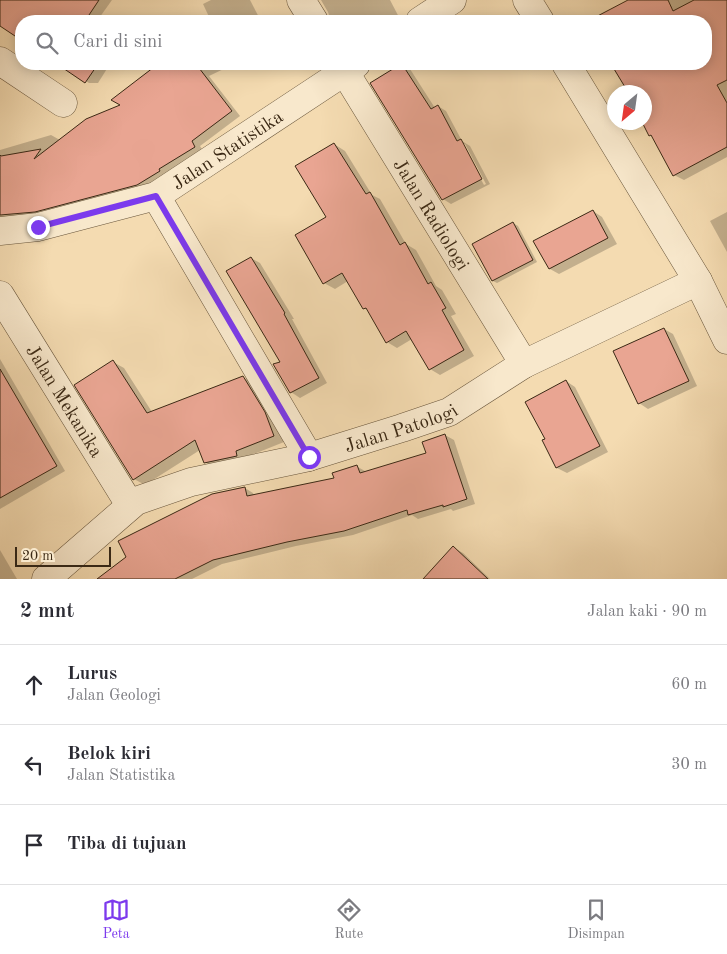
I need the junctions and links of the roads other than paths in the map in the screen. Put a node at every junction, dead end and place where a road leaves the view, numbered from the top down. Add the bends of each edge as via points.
1 (301, 0) edge
2 (452, 0) edge
3 (527, 0) edge
4 (310, 15) edge
5 (429, 15) edge
6 (536, 15) edge
7 (0, 61) edge
8 (341, 70) edge
9 (349, 70) edge
10 (570, 70) edge
11 (63, 103) dead end
12 (156, 196) junction
13 (0, 231) edge
14 (698, 281) junction
15 (0, 295) edge
16 (727, 340) edge
17 (524, 364) junction
18 (309, 457) junction
19 (130, 505) junction
20 (46, 579) edge

1 - 4 street
2 - 5 street
3 - 6 street
7 - 11 street
8 - 12 street, Jalan Statistika
9 - 17 street, Jalan Radiologi
10 - 14 street
12 - 13 street, Jalan Statistika via 38,227
12 - 18 street
14 - 16 street
14 - 17 street, Jalan Patologi
15 - 19 street, Jalan Mekanika
17 - 18 street, Jalan Patologi via 449,412
18 - 19 street, Jalan Patologi via 191,482 136,500
19 - 20 street, Jalan Patologi

